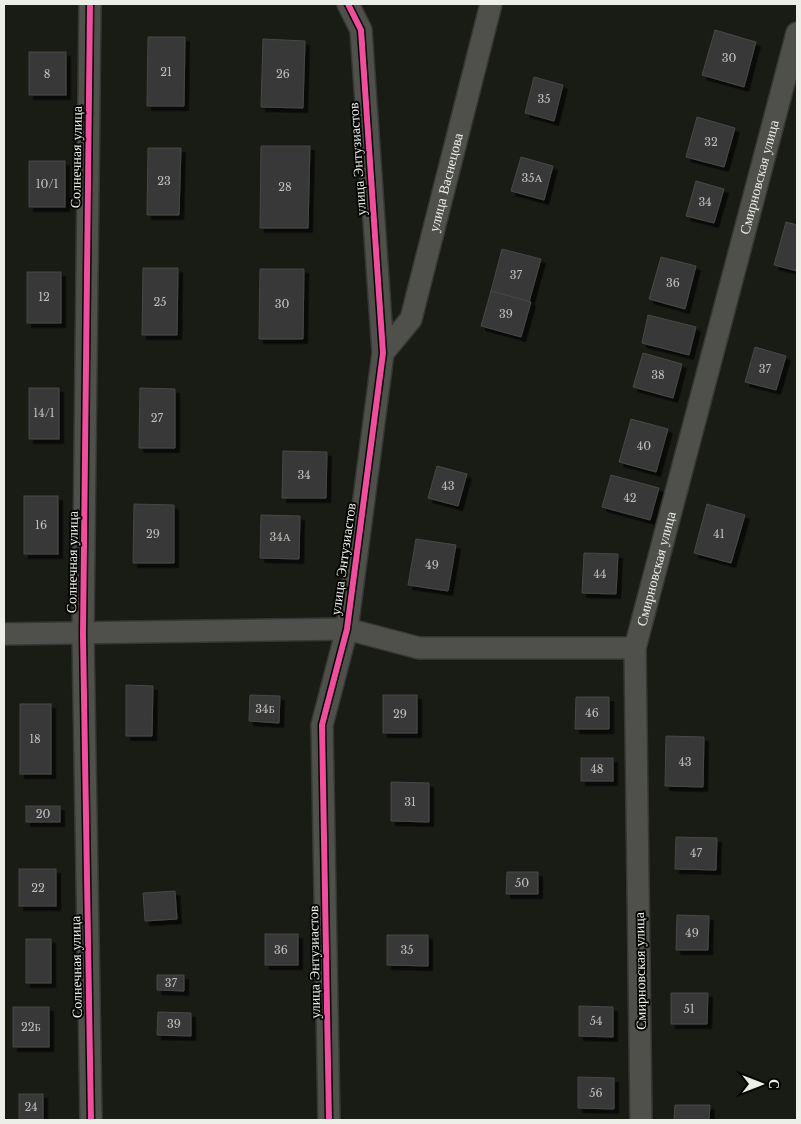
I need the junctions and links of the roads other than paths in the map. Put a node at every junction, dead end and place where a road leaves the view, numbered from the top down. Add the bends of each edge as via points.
1 (90, 4) edge
2 (348, 4) edge
3 (491, 4) edge
4 (797, 33) edge
5 (384, 353) junction
6 (347, 629) junction
7 (4, 634) edge
8 (83, 635) junction
9 (635, 648) junction
10 (91, 1120) edge
11 (329, 1120) edge
12 (642, 1120) edge

1 - 8 street, Солнечная улица
2 - 5 street, улица Энтузиастов via 361,30
3 - 5 street, улица Васнецова via 411,319
4 - 9 street, Смирновская улица
5 - 6 street, улица Энтузиастов
6 - 8 street
6 - 9 street via 419,648
6 - 11 street, улица Энтузиастов via 322,726
7 - 8 street
8 - 10 street, Солнечная улица
9 - 12 street, Смирновская улица

